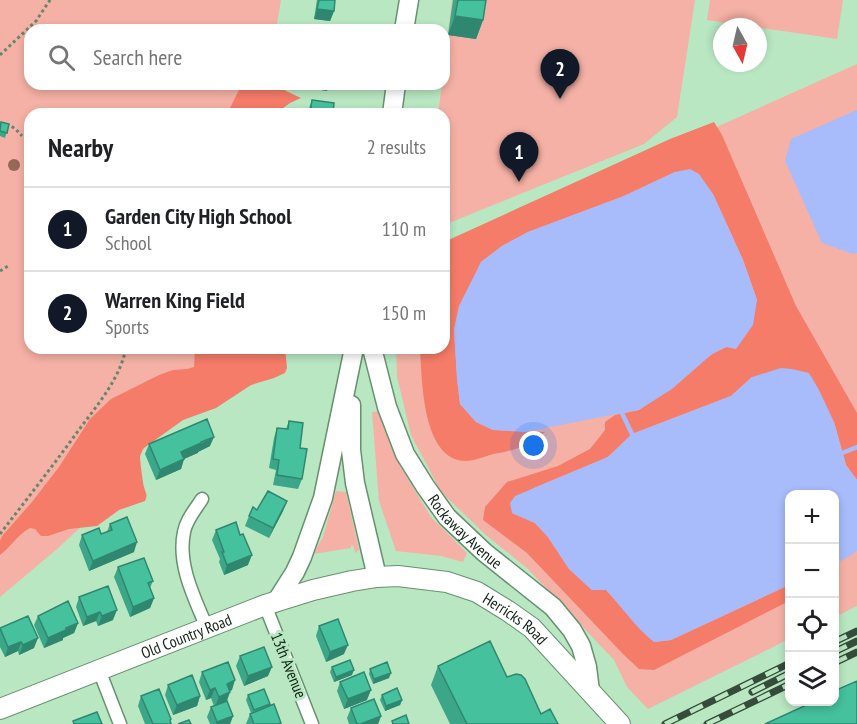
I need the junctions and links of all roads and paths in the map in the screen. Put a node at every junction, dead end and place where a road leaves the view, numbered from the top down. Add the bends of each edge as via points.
1 (50, 0) edge
2 (409, 0) edge
3 (33, 24) edge
4 (405, 24) edge
5 (24, 34) edge
6 (0, 55) edge
7 (395, 90) edge
8 (393, 108) edge
9 (0, 124) edge
10 (22, 136) dead end
11 (8, 266) dead end
12 (0, 271) edge
13 (125, 354) edge
14 (353, 354) edge
15 (374, 354) edge
16 (351, 367) junction
17 (202, 500) dead end
18 (0, 534) edge
19 (376, 577) junction
20 (270, 604) junction
21 (207, 628) junction
22 (99, 670) junction
23 (590, 691) junction
24 (0, 709) edge
25 (120, 724) edge
26 (312, 724) edge
27 (620, 724) edge

1 - 3 path
2 - 4 main road
5 - 6 path
7 - 8 main road
9 - 10 path via 8,124
11 - 12 path
13 - 18 path via 121,369 104,395
14 - 16 main road
15 - 23 main road, Rockaway Avenue via 390,417 405,454 425,486 447,516 484,552 553,607 573,630 584,656
16 - 19 main road via 351,450
16 - 20 main road via 323,498 302,557 286,587
17 - 21 street via 190,517 182,546 189,584
19 - 20 main road, Old Country Road
19 - 23 main road, Herricks Road via 417,577 477,592 532,628
20 - 21 main road, Old Country Road
20 - 26 street, 13th Avenue
21 - 22 main road, Old Country Road
22 - 24 main road, Old Country Road
22 - 25 street
23 - 27 main road, Herricks Road

